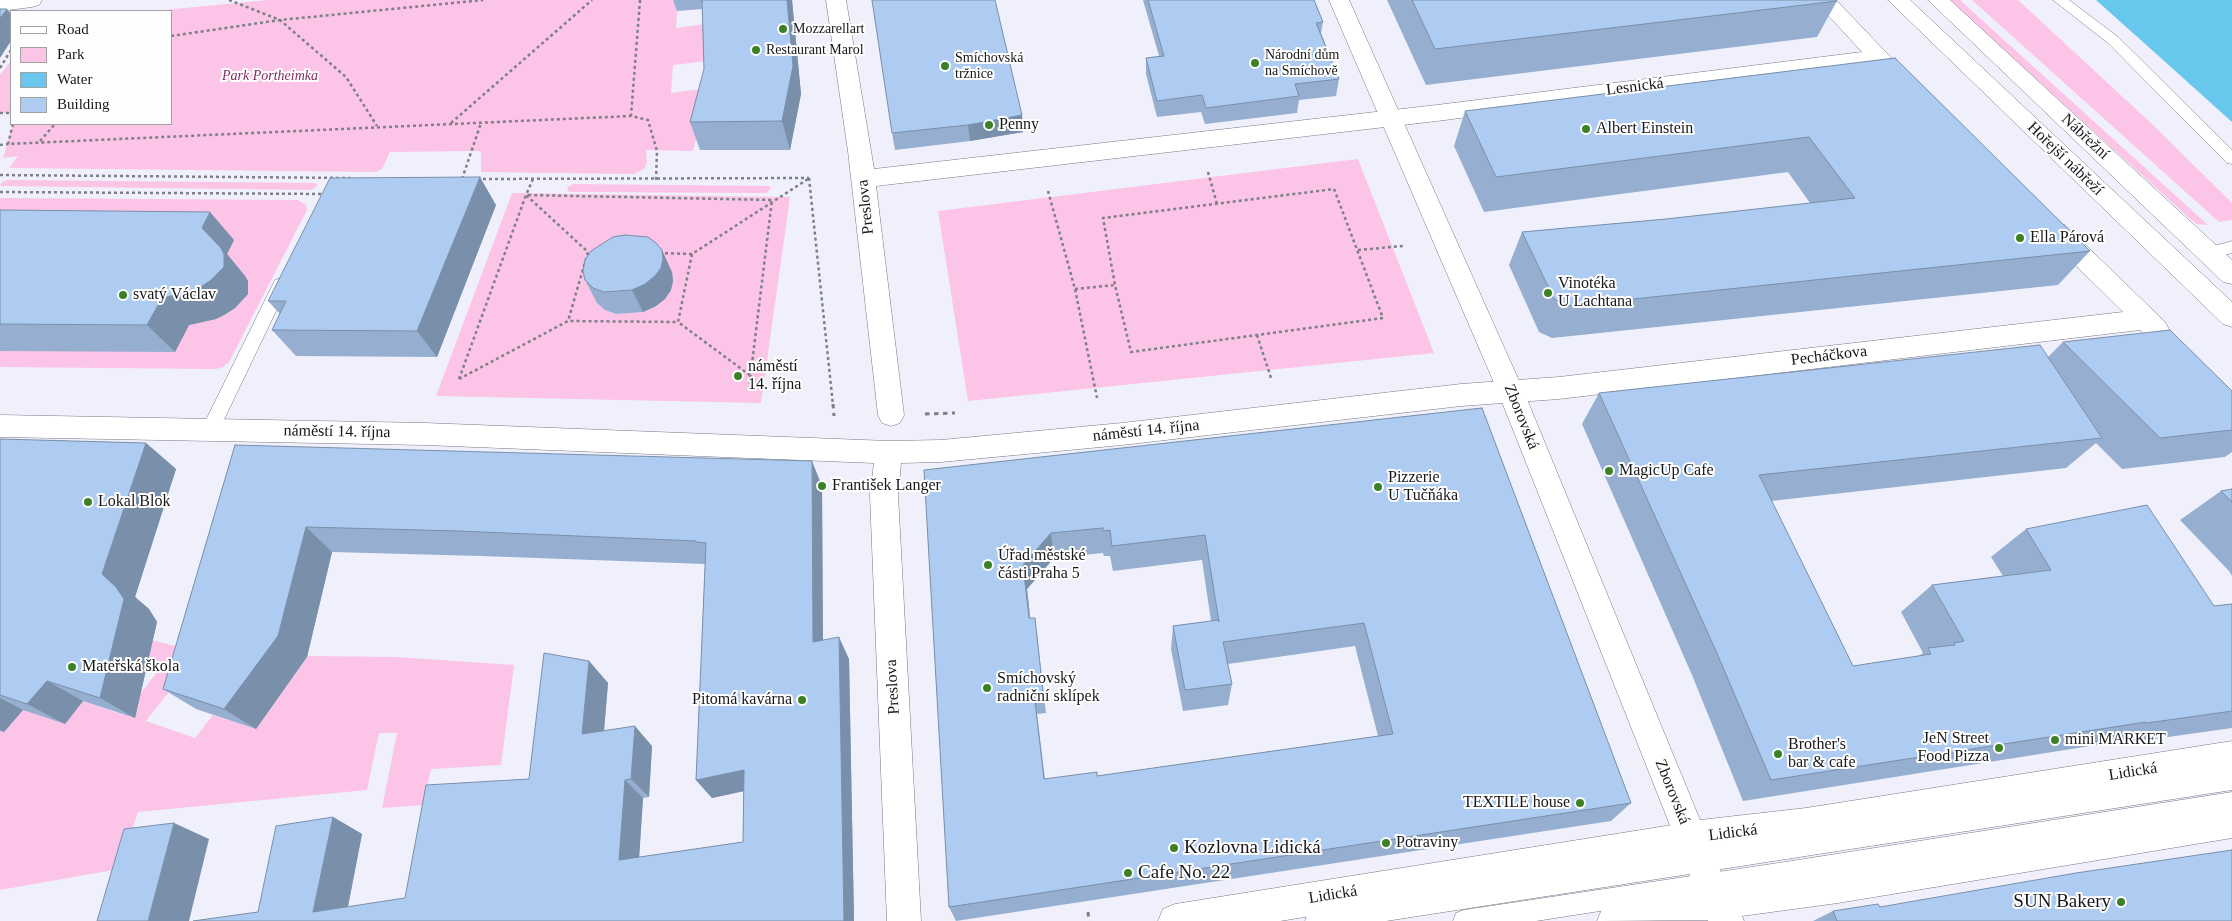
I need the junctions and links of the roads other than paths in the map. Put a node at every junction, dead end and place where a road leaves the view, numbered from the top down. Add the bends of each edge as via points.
1 (32, 0) edge
2 (836, 0) edge
3 (1339, 0) edge
4 (1824, 0) edge
5 (1898, 0) edge
6 (1938, 0) edge
7 (2060, 0) edge
8 (0, 4) edge
9 (1879, 57) junction
10 (1907, 85) edge
11 (1391, 117) junction
12 (2232, 159) edge
13 (863, 179) junction
14 (2041, 216) edge
15 (2232, 247) edge
16 (2210, 253) junction
17 (287, 274) edge
18 (2232, 275) edge
19 (2232, 317) edge
20 (2146, 319) junction
21 (2173, 346) edge
22 (1511, 392) junction
23 (891, 415) dead end
24 (0, 426) edge
25 (210, 430) junction
26 (889, 452) junction
27 (2232, 756) edge
28 (2232, 780) edge
29 (2232, 802) edge
30 (2232, 822) edge
31 (1709, 882) edge
32 (904, 921) edge
33 (1175, 921) edge
34 (1316, 921) edge
35 (1464, 921) edge
36 (1614, 921) edge

1 - 8 street
2 - 13 street, Preslova
3 - 11 street, Zborovská
4 - 9 street
5 - 19 street, Hořejší nábřeží
6 - 16 street, Nábřežní
7 - 12 lane via 2113,40
9 - 10 street
9 - 11 street, Lesnická
11 - 13 street
11 - 22 street, Zborovská
13 - 23 street, Preslova
14 - 20 street
15 - 16 lane
16 - 18 street, Nábřežní
17 - 25 lane
20 - 21 street
20 - 22 street, Pecháčkova
22 - 26 street, náměstí 14. října via 1103,436 941,451
22 - 31 street, Zborovská
24 - 25 street, náměstí 14. října
25 - 26 street, náměstí 14. října via 425,434
26 - 32 street, Preslova via 884,495
27 - 31 street, Lidická via 1806,824
28 - 31 lane
29 - 31 lane
30 - 31 street, Lidická via 1838,886
31 - 33 street, Lidická
31 - 34 lane
31 - 35 lane
31 - 36 street, Lidická

